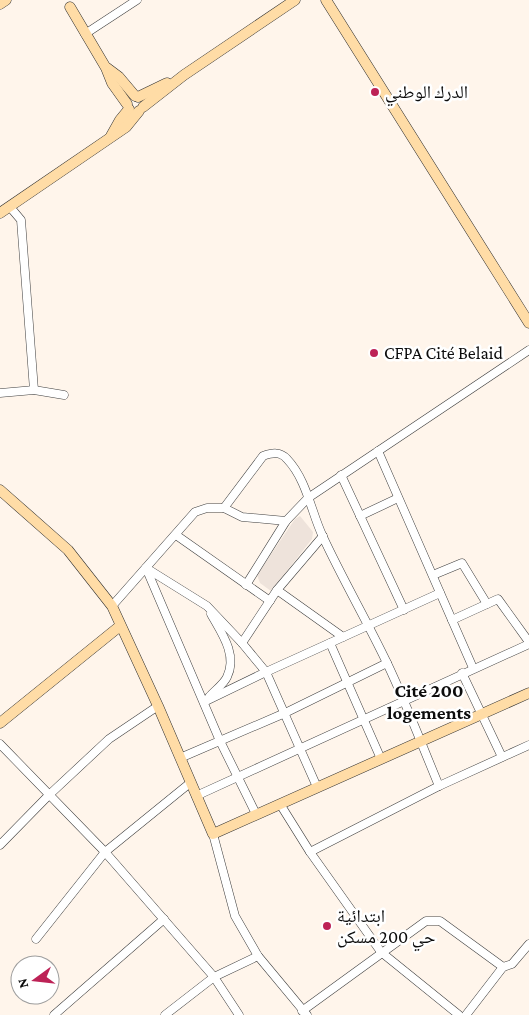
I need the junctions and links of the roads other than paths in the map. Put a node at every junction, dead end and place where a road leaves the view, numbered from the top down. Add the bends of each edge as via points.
1 (6, 0) edge
2 (137, 0) edge
3 (295, 0) edge
4 (326, 0) edge
5 (68, 2) edge
6 (0, 4) edge
7 (85, 34) junction
8 (106, 68) junction
9 (184, 75) junction
10 (137, 96) junction
11 (134, 108) junction
12 (10, 206) junction
13 (0, 213) edge
14 (529, 323) edge
15 (529, 350) edge
16 (34, 390) junction
17 (0, 393) edge
18 (64, 395) dead end
19 (378, 451) junction
20 (341, 475) junction
21 (0, 490) edge
22 (308, 498) junction
23 (398, 498) junction
24 (224, 508) junction
25 (360, 516) junction
26 (286, 521) junction
27 (176, 535) junction
28 (323, 536) junction
29 (146, 568) junction
30 (432, 575) junction
31 (246, 585) junction
32 (277, 590) junction
33 (440, 593) junction
34 (270, 601) junction
35 (486, 604) junction
36 (112, 606) junction
37 (207, 606) junction
38 (404, 610) junction
39 (452, 620) junction
40 (120, 626) junction
41 (368, 626) junction
42 (343, 637) junction
43 (529, 643) edge
44 (242, 644) junction
45 (330, 644) junction
46 (387, 663) junction
47 (473, 668) junction
48 (266, 672) junction
49 (462, 673) junction
50 (348, 682) junction
51 (529, 693) edge
52 (204, 702) junction
53 (404, 702) junction
54 (158, 706) junction
55 (284, 713) junction
56 (482, 715) junction
57 (364, 720) junction
58 (0, 722) edge
59 (420, 740) junction
60 (220, 742) junction
61 (0, 744) edge
62 (529, 745) edge
63 (300, 747) junction
64 (502, 757) junction
65 (180, 758) junction
66 (381, 759) junction
67 (236, 776) junction
68 (190, 783) junction
69 (439, 786) junction
70 (317, 787) junction
71 (49, 795) junction
72 (196, 796) junction
73 (280, 804) junction
74 (256, 814) junction
75 (212, 834) junction
76 (0, 845) edge
77 (105, 852) junction
78 (310, 852) junction
79 (164, 919) junction
80 (36, 939) dead end
81 (529, 944) edge
82 (381, 952) junction
83 (258, 956) junction
84 (502, 967) junction
85 (214, 977) junction
86 (304, 1013) edge
87 (54, 1015) edge
88 (165, 1015) edge
89 (239, 1015) edge
90 (459, 1015) edge
91 (466, 1015) edge

1 - 6 street
2 - 7 street
3 - 9 street
4 - 14 street
5 - 7 street
7 - 8 street
8 - 10 street
8 - 11 street via 112,83
9 - 10 street
9 - 11 street
10 - 11 street via 129,99
11 - 12 street via 120,120 111,136
12 - 13 street
12 - 16 street via 21,220
15 - 19 street
16 - 17 street
16 - 18 street
19 - 20 street
19 - 23 street
20 - 22 street
20 - 25 street
21 - 36 street via 68,550
22 - 24 street via 304,484 287,459 282,454 273,453 263,456
22 - 26 street
22 - 28 street
23 - 25 street
23 - 30 street
24 - 26 street via 242,517
24 - 27 street via 196,512
25 - 38 street
26 - 31 street
27 - 29 street
27 - 31 street
28 - 32 street
28 - 41 street
29 - 36 street
29 - 37 street
29 - 52 street
30 - 33 street
30 - 35 street via 462,563
31 - 34 street
32 - 34 street
32 - 42 street
33 - 38 street
33 - 39 street
34 - 44 street
35 - 39 street
35 - 43 street via 498,599
36 - 40 street
37 - 44 street
37 - 52 street via 228,647 231,663 227,678
38 - 41 street
39 - 47 street
40 - 54 street
40 - 58 street
41 - 42 street
41 - 46 street
42 - 45 street
43 - 47 street
44 - 48 street
45 - 48 street
45 - 50 street
46 - 50 street
46 - 53 street
47 - 49 street
48 - 52 street
48 - 55 street
49 - 53 street
49 - 56 street
50 - 55 street
50 - 57 street
51 - 56 street
52 - 60 street
53 - 57 street
53 - 59 street
54 - 65 street
54 - 71 street via 109,739
55 - 60 street
55 - 63 street
56 - 59 street
56 - 64 street
57 - 63 street
57 - 66 street
59 - 66 street
59 - 69 street
60 - 65 street
60 - 67 street
61 - 71 street
62 - 64 street
63 - 67 street
63 - 70 street
64 - 69 street
65 - 68 street
66 - 70 street
67 - 72 street
67 - 74 street
68 - 72 street
68 - 77 street
69 - 78 street
70 - 73 street
71 - 76 street
71 - 77 street
72 - 75 street
73 - 74 street
73 - 78 street
74 - 75 street
75 - 83 street via 235,916
77 - 79 street
77 - 80 street
78 - 82 street
79 - 85 street
79 - 87 street
81 - 84 street via 512,964
82 - 84 street via 426,921 440,921
82 - 86 street
82 - 90 street
83 - 85 street
83 - 86 street
84 - 91 street
85 - 88 street
85 - 89 street

